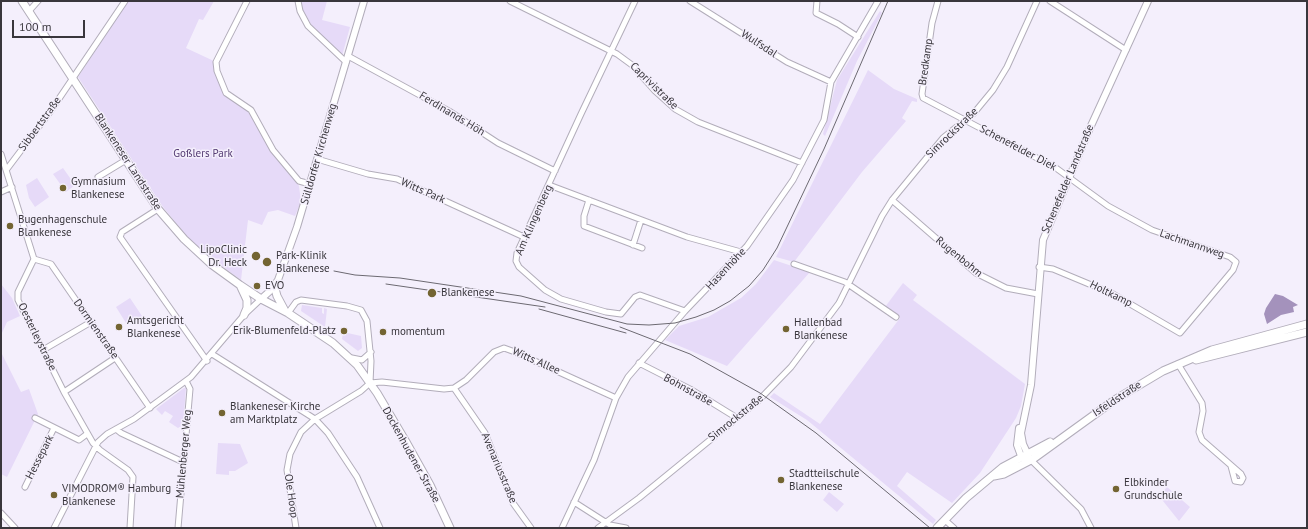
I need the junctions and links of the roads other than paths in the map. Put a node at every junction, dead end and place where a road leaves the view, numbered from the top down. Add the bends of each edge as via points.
1 (22, 1) edge
2 (38, 1) edge
3 (125, 1) edge
4 (247, 1) edge
5 (298, 1) edge
6 (364, 1) edge
7 (510, 1) edge
8 (635, 1) edge
9 (691, 1) edge
10 (817, 1) edge
11 (878, 1) edge
12 (938, 1) edge
13 (1036, 1) edge
14 (1050, 1) edge
15 (1148, 1) edge
16 (29, 11) junction
17 (858, 37) junction
18 (610, 50) junction
19 (1126, 50) junction
20 (348, 59) junction
21 (73, 78) junction
22 (831, 82) junction
23 (966, 120) junction
24 (1, 154) edge
25 (317, 159) junction
26 (126, 160) junction
27 (802, 163) junction
28 (7, 169) junction
29 (555, 171) junction
30 (1069, 176) junction
31 (98, 177) dead end
32 (310, 184) junction
33 (549, 185) junction
34 (12, 187) junction
35 (1, 192) edge
36 (589, 200) junction
37 (892, 200) junction
38 (158, 209) junction
39 (642, 220) junction
40 (524, 237) junction
41 (633, 244) junction
42 (642, 248) dead end
43 (741, 252) junction
44 (34, 259) junction
45 (794, 264) dead end
46 (1039, 267) junction
47 (849, 284) junction
48 (274, 285) junction
49 (240, 286) junction
50 (1038, 294) junction
51 (261, 299) junction
52 (685, 311) junction
53 (287, 312) junction
54 (244, 315) junction
55 (896, 317) dead end
56 (91, 322) junction
57 (1307, 324) edge
58 (1307, 332) edge
59 (1178, 333) joint
60 (43, 350) junction
61 (371, 352) junction
62 (212, 354) junction
63 (350, 357) junction
64 (116, 358) junction
65 (207, 361) junction
66 (639, 363) junction
67 (1178, 364) junction
68 (186, 381) junction
69 (370, 383) junction
70 (454, 388) junction
71 (64, 392) junction
72 (616, 398) junction
73 (150, 408) junction
74 (35, 418) dead end
75 (737, 418) junction
76 (315, 419) junction
77 (54, 428) junction
78 (116, 429) junction
79 (87, 434) junction
80 (95, 446) junction
81 (1027, 457) junction
82 (184, 462) junction
83 (1232, 466) dead end
84 (25, 487) dead end
85 (574, 502) junction
86 (1, 513) edge
87 (944, 520) junction
88 (606, 523) junction
89 (15, 528) edge
90 (54, 528) edge
91 (130, 528) edge
92 (178, 528) edge
93 (296, 528) edge
94 (380, 528) edge
95 (450, 528) edge
96 (531, 528) edge
97 (562, 528) edge
98 (598, 528) edge
99 (626, 528) edge
100 (937, 528) edge
101 (954, 528) edge
102 (1091, 528) edge

1 - 16 main road, Blankeneser Landstraße
2 - 16 street
3 - 21 street, Sibbertstraße
4 - 32 street via 216,62 217,71 226,93 251,110 273,150 297,180
5 - 20 street via 308,26
6 - 20 street, Sülldorfer Kirchenweg
7 - 18 street, Caprivistraße
8 - 18 street, Am Klingenberg
9 - 22 street, Wulfsdal via 787,62
10 - 17 street via 816,13
11 - 17 street, Hasenhöhe
12 - 23 street, Bredkamp via 932,23 922,97
13 - 23 street, Simrockstraße via 1000,79
14 - 19 street
15 - 19 street, Schenefelder Landstraße
16 - 21 main road, Blankeneser Landstraße
17 - 22 street, Hasenhöhe
18 - 27 street, Caprivistraße via 632,65 675,109 698,122
18 - 29 street, Am Klingenberg
19 - 30 street, Schenefelder Landstraße
20 - 25 street, Sülldorfer Kirchenweg
20 - 29 street, Ferdinands Höh via 449,110 498,143
21 - 26 main road, Blankeneser Landstraße
21 - 28 street, Sibbertstraße
22 - 27 street, Hasenhöhe via 824,120
23 - 30 street, Schenefelder Diek
23 - 37 street, Simrockstraße via 944,138
24 - 28 street
25 - 32 street, Sülldorfer Kirchenweg
25 - 40 street, Witts Park via 368,174 397,179
26 - 31 street
26 - 38 main road, Blankeneser Landstraße
27 - 43 street, Hasenhöhe via 793,180
28 - 34 street
29 - 33 street, Am Klingenberg
30 - 46 street, Schenefelder Landstraße via 1043,240
30 - 59 street, Lachmannweg via 1098,199 1152,230 1230,257 1236,262 1234,270
32 - 48 street, Sülldorfer Kirchenweg via 288,252
33 - 36 street
33 - 40 street, Am Klingenberg
34 - 35 street
34 - 44 street
36 - 39 street
36 - 41 street via 584,226
37 - 47 street, Simrockstraße
37 - 50 street, Rugenbohm via 976,273 1006,288
38 - 49 main road, Blankeneser Landstraße via 197,252
38 - 65 street via 122,232 120,237
39 - 41 street
39 - 43 street via 690,238
40 - 52 street, Am Klingenberg via 516,256 517,264 540,286 561,299 618,314 625,311 635,297 640,295
41 - 42 street
43 - 52 street, Hasenhöhe
44 - 56 street, Dormienstraße via 51,264
44 - 60 street, Oesterleystraße via 18,292 18,300
45 - 47 street
46 - 50 street, Schenefelder Landstraße
46 - 59 street, Holtkamp via 1053,269 1113,294
47 - 55 street
47 - 75 street, Simrockstraße via 835,309 791,367 759,400
48 - 51 street, Sülldorfer Kirchenweg
48 - 53 main road via 277,296
49 - 51 main road, Blankeneser Landstraße
49 - 54 main road via 247,300
50 - 81 street, Schenefelder Landstraße via 1031,385 1022,438
51 - 53 main road
51 - 54 street
52 - 66 street, Hasenhöhe
53 - 61 street via 301,300 358,309 366,317
53 - 63 main road
54 - 62 street
56 - 60 street
56 - 64 street, Dormienstraße
57 - 67 main road, Isfeldstraße via 1212,350
58 - 67 main road, Isfeldstraße
60 - 71 street, Oesterleystraße
61 - 63 street via 362,360
61 - 69 street
62 - 65 street
62 - 76 street
63 - 69 main road
64 - 71 street
64 - 73 street, Dormienstraße
65 - 68 street
66 - 72 street, Hasenhöhe via 629,374
66 - 75 street, Bohnstraße via 690,389
67 - 81 main road, Isfeldstraße via 1116,399 1059,439
67 - 83 street via 1202,403 1199,432 1202,440
68 - 73 street
68 - 82 street, Mühlenberger Weg via 190,389
69 - 70 street
69 - 76 street, Ole Hoop
69 - 95 main road, Dockenhudener Straße via 430,485
70 - 72 street, Witts Allee via 466,380 494,352 504,348
70 - 96 street, Avenariusstraße via 485,433 513,503
71 - 79 street, Oesterleystraße
72 - 85 street, Hasenhöhe via 594,460
73 - 78 street
74 - 77 street, Hessepark
75 - 88 street, Simrockstraße
76 - 93 street, Ole Hoop via 302,432 290,454 287,470
76 - 94 street via 328,433 357,476
77 - 79 street, Hessepark via 80,440
77 - 84 street, Hessepark
78 - 80 street via 104,436
78 - 82 street
79 - 80 street, Oesterleystraße
80 - 90 street
80 - 91 street via 128,470 133,477
81 - 87 main road, Isfeldstraße via 1003,467
81 - 102 street via 1081,509
82 - 92 street, Mühlenberger Weg
85 - 88 street
85 - 97 street, Hasenhöhe
86 - 89 street
87 - 100 main road
87 - 101 street
88 - 98 street, Simrockstraße
88 - 99 street

